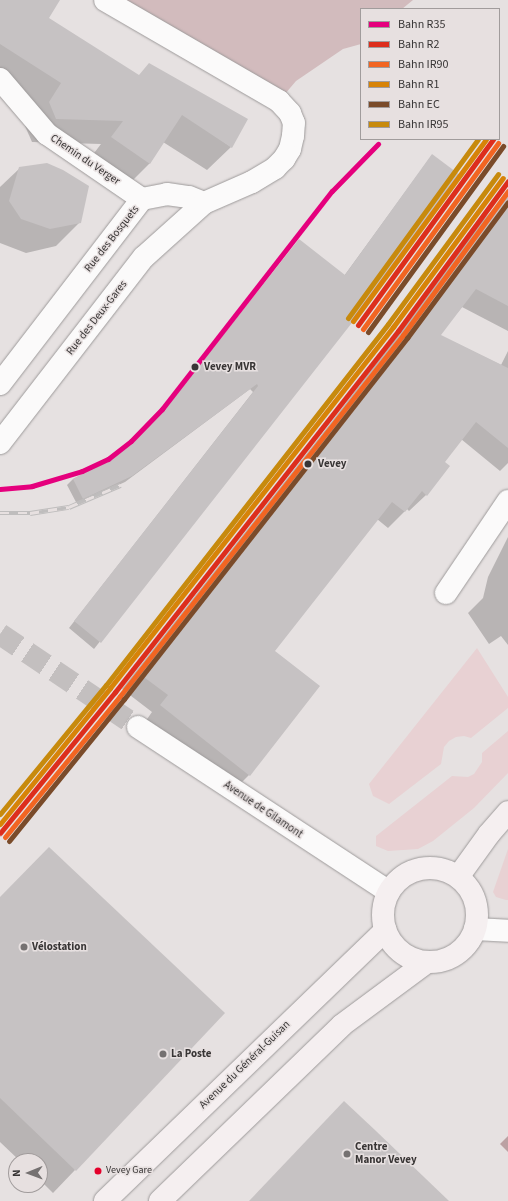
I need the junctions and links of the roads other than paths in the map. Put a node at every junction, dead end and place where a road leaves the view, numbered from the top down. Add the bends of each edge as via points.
1 (105, 0) edge
2 (0, 79) edge
3 (142, 199) junction
4 (204, 203) junction
5 (0, 384) edge
6 (0, 443) edge
7 (508, 501) edge
8 (446, 592) dead end
9 (138, 727) tunnel mouth
10 (508, 812) edge
11 (458, 877) junction
12 (389, 892) junction
13 (475, 929) junction
14 (386, 930) junction
15 (508, 931) edge
16 (427, 962) junction
17 (105, 1201) edge
18 (160, 1201) edge

1 - 4 street via 279,102 290,113 294,123 293,136 284,159 265,175
2 - 3 street, Chemin du Verger via 47,134
3 - 4 street, Rue des Bosquets via 167,194 189,197
3 - 5 street, Rue des Bosquets
4 - 6 street, Rue des Deux-Gares via 144,257
7 - 8 street
9 - 12 street, Avenue de Gilamont
10 - 11 main road
11 - 12 main road via 440,869 420,868 402,877
11 - 13 main road via 469,888 475,900
12 - 14 main road via 384,911
13 - 15 street
13 - 16 main road via 462,950 452,957
14 - 16 main road via 402,952
14 - 17 main road, Avenue du Général-Guisan
16 - 18 main road via 342,1025

